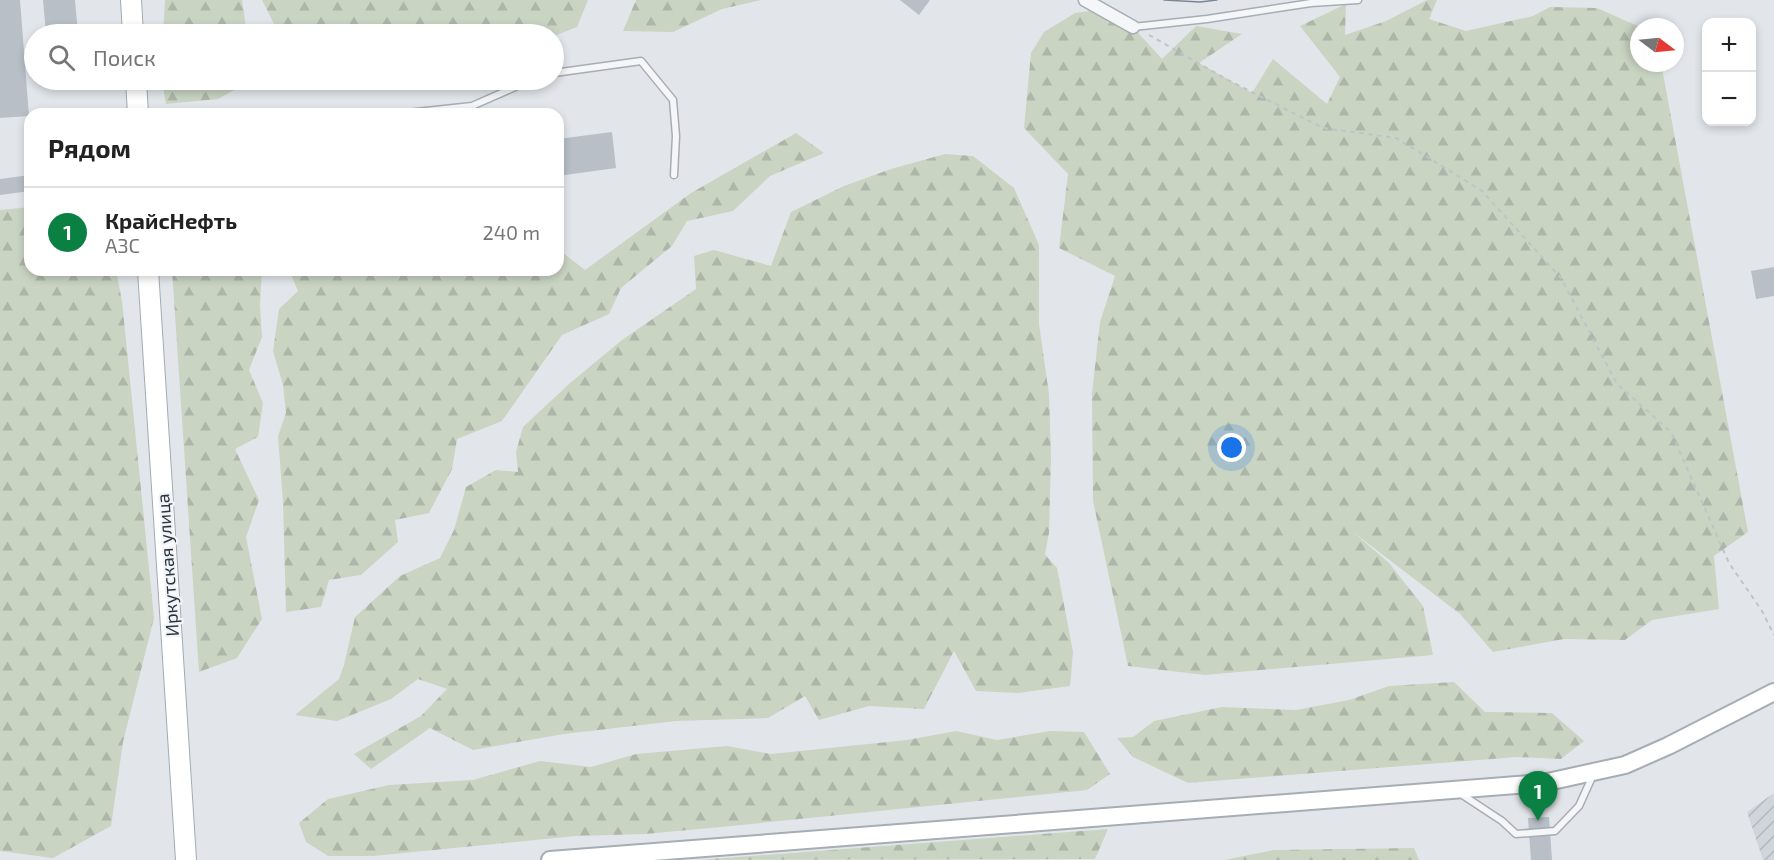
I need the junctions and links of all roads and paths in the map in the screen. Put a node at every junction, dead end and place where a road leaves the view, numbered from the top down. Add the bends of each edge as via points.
1 (131, 0) edge
2 (1085, 0) edge
3 (1358, 0) edge
4 (132, 24) edge
5 (1133, 27) junction
6 (564, 72) edge
7 (137, 90) edge
8 (508, 90) edge
9 (138, 108) edge
10 (454, 108) edge
11 (674, 175) dead end
12 (148, 276) edge
13 (1774, 635) edge
14 (1774, 692) edge
15 (1595, 771) junction
16 (1456, 790) junction
17 (186, 860) edge
18 (550, 860) edge

1 - 4 main road
2 - 5 street
3 - 5 lane
5 - 13 path via 1323,128 1396,138 1481,190 1561,278 1617,384 1671,432 1729,563
6 - 11 lane via 641,61 672,100 676,136
7 - 9 main road
8 - 10 lane via 472,106
12 - 17 main road, Иркутская улица
14 - 15 street via 1625,765
15 - 16 street via 1543,783
15 - 16 lane via 1579,806 1555,831 1516,834
16 - 18 street

